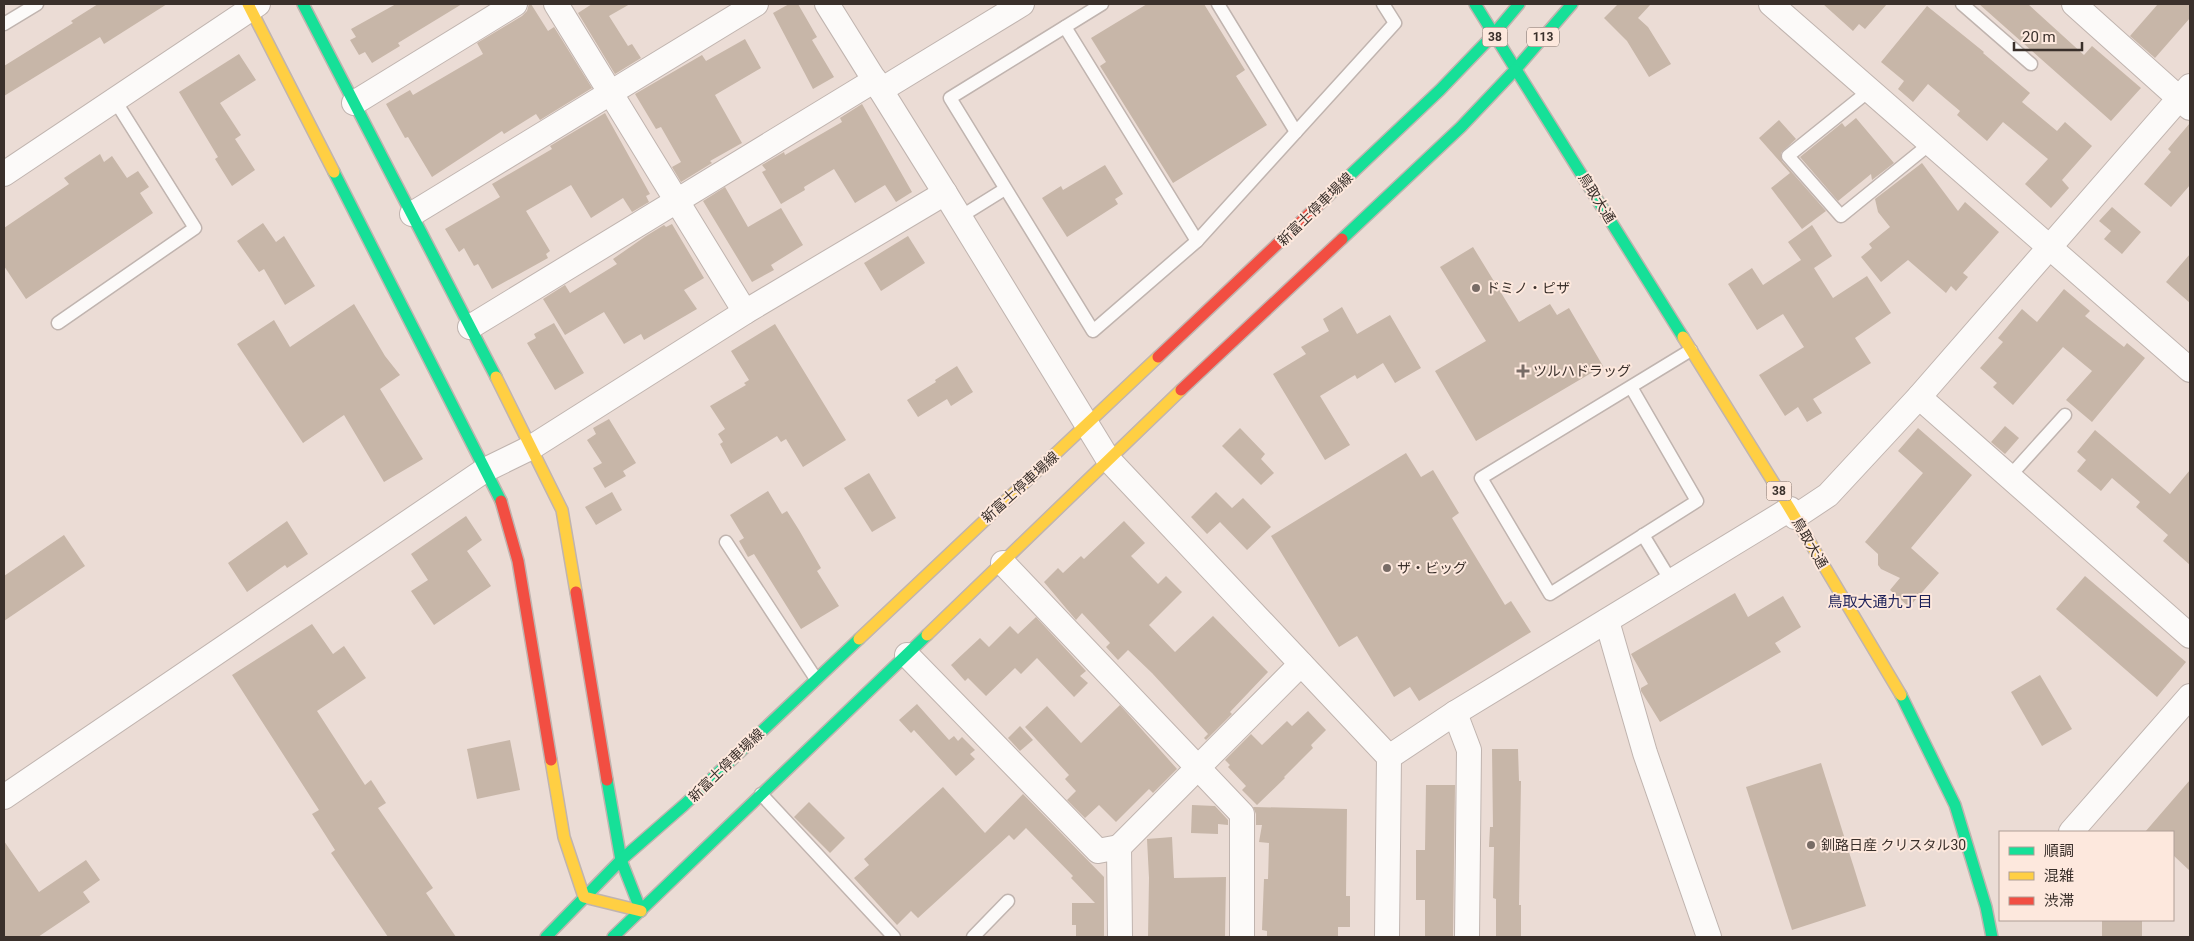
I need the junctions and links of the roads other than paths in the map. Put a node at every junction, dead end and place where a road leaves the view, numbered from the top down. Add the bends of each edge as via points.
1 (37, 4) edge
2 (303, 4) edge
3 (516, 4) edge
4 (556, 4) edge
5 (756, 4) edge
6 (827, 4) edge
7 (1022, 4) edge
8 (1102, 4) edge
9 (1218, 4) edge
10 (1383, 4) edge
11 (1475, 4) edge
12 (1519, 4) edge
13 (1572, 4) edge
14 (1772, 4) edge
15 (1962, 4) edge
16 (2074, 4) edge
17 (252, 5) edge
18 (4, 24) edge
19 (1065, 26) junction
20 (1493, 34) junction
21 (2031, 64) dead end
22 (1514, 70) junction
23 (878, 85) junction
24 (1870, 90) junction
25 (611, 93) junction
26 (2187, 98) edge
27 (114, 99) junction
28 (354, 103) junction
29 (1296, 132) junction
30 (1931, 143) junction
31 (4, 174) edge
32 (1006, 189) junction
33 (945, 193) junction
34 (676, 200) junction
35 (412, 214) junction
36 (960, 217) junction
37 (1197, 241) junction
38 (2051, 248) junction
39 (744, 312) junction
40 (58, 324) dead end
41 (470, 326) junction
42 (1691, 350) junction
43 (2190, 370) edge
44 (1631, 387) junction
45 (1919, 397) junction
46 (2065, 415) dead end
47 (1087, 425) junction
48 (532, 447) junction
49 (1108, 459) junction
50 (485, 470) junction
51 (2009, 477) junction
52 (1792, 513) junction
53 (1643, 535) junction
54 (726, 542) dead end
55 (1004, 563) junction
56 (1671, 581) junction
57 (1607, 621) junction
58 (2190, 636) edge
59 (907, 655) junction
60 (1301, 664) junction
61 (816, 679) junction
62 (2190, 696) edge
63 (1455, 713) junction
64 (1389, 757) junction
65 (1197, 768) junction
66 (761, 794) junction
67 (4, 797) edge
68 (2072, 831) edge
69 (1118, 847) junction
70 (621, 860) junction
71 (584, 897) junction
72 (1008, 901) dead end
73 (1993, 904) edge
74 (641, 911) junction
75 (546, 937) edge
76 (613, 937) edge
77 (894, 937) edge
78 (973, 937) edge
79 (1120, 937) edge
80 (1242, 937) edge
81 (1387, 937) edge
82 (1467, 937) edge
83 (1708, 937) edge
84 (1992, 937) edge

1 - 18 lane
2 - 28 main road
3 - 28 street
4 - 25 street
5 - 25 street
6 - 23 street
7 - 23 street
8 - 19 lane
9 - 29 lane
10 - 29 lane via 1395,23
11 - 20 main road, 38
12 - 20 main road, 新富士停車場線
13 - 22 main road, 113
14 - 24 street
15 - 21 lane
16 - 26 street
17 - 27 street
17 - 50 main road
19 - 32 lane via 950,98
19 - 37 lane
20 - 22 main road, 38
20 - 47 main road, 新富士停車場線 via 1433,97
22 - 42 main road, 鳥取大通 / 38
22 - 49 main road via 1462,127
23 - 33 street
23 - 34 street
24 - 30 street
24 - 30 lane via 1788,156 1840,216
25 - 34 street
25 - 35 street
26 - 38 street
27 - 31 street
27 - 40 lane via 195,228
28 - 35 main road
29 - 37 lane
30 - 38 street
32 - 36 lane
32 - 37 lane via 1093,331
33 - 36 street
33 - 39 street
34 - 39 street
34 - 41 street
35 - 41 main road
36 - 47 street
38 - 43 street
38 - 45 street
39 - 48 street
41 - 48 main road
42 - 44 lane
42 - 52 main road, 鳥取大通 / 38
44 - 53 lane via 1697,501
44 - 53 lane via 1481,478 1550,594
45 - 51 street
45 - 52 street via 1828,495
46 - 51 lane
47 - 49 street
47 - 61 main road, 新富士停車場線
48 - 50 street
48 - 70 main road via 562,510
49 - 55 main road
49 - 60 street
50 - 67 street
50 - 71 main road via 501,500 518,561 564,837
51 - 58 street
52 - 56 street
52 - 73 main road, 鳥取大通 / 38 via 1906,702 1955,805
53 - 56 lane
54 - 61 lane
55 - 59 main road
55 - 65 street
56 - 57 street
57 - 63 street
57 - 83 street via 1645,753
59 - 66 main road
59 - 69 street via 1098,852
60 - 64 street
60 - 65 street
61 - 70 main road, 新富士停車場線 via 684,805
62 - 68 street
63 - 64 street
63 - 82 street via 1469,750
64 - 81 street
65 - 69 street
65 - 80 street via 1242,814
66 - 74 main road
66 - 77 lane
69 - 79 street
70 - 71 main road, 新富士停車場線
70 - 74 main road
71 - 74 main road
71 - 75 main road, 新富士停車場線
72 - 78 lane
73 - 84 main road, 鳥取大通 / 38
74 - 76 main road

